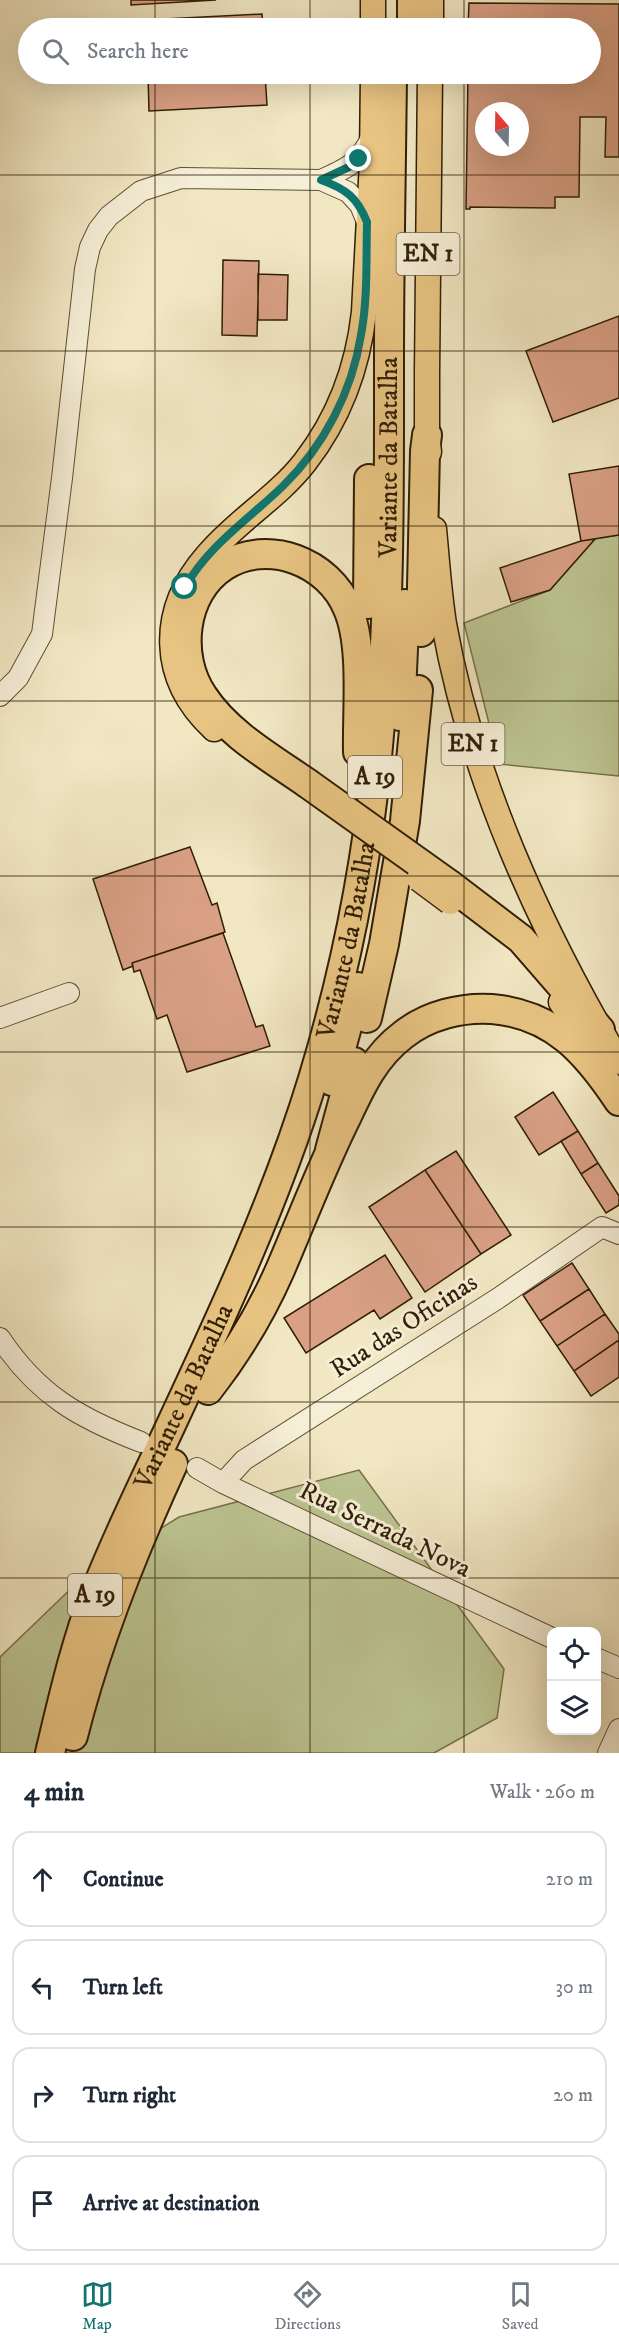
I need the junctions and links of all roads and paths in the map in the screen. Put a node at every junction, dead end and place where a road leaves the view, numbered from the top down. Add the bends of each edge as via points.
1 (373, 0) edge
2 (392, 0) edge
3 (412, 0) edge
4 (431, 0) edge
5 (373, 18) edge
6 (392, 18) edge
7 (412, 18) edge
8 (431, 18) edge
9 (373, 84) edge
10 (392, 84) edge
11 (411, 84) edge
12 (430, 84) edge
13 (372, 149) junction
14 (321, 180) junction
15 (367, 222) junction
16 (427, 435) junction
17 (0, 696) edge
18 (358, 752) junction
19 (304, 789) junction
20 (450, 893) junction
21 (69, 993) dead end
22 (0, 1018) edge
23 (600, 1030) junction
24 (619, 1062) edge
25 (619, 1096) edge
26 (619, 1101) edge
27 (330, 1150) junction
28 (619, 1234) edge
29 (0, 1338) edge
30 (208, 1390) junction
31 (152, 1443) junction
32 (197, 1468) dead end
33 (223, 1483) junction
34 (547, 1636) edge
35 (601, 1660) edge
36 (619, 1668) edge
37 (619, 1729) edge
38 (50, 1753) edge
39 (69, 1753) edge
40 (608, 1753) edge

1 - 5 main road
2 - 6 highway
3 - 7 highway
4 - 8 main road
9 - 13 main road, EN 1
10 - 31 highway, Variante da Batalha / A 19 via 386,611 378,744 359,884 337,994 293,1143 253,1242
11 - 30 highway, Variante da Batalha / A 19 via 405,596 390,811 367,947 325,1104 278,1232
12 - 16 main road, EN 1
13 - 14 street via 349,167
13 - 15 main road, EN 1
13 - 18 highway via 368,614 365,697
14 - 15 street via 348,192 360,205
14 - 17 street via 182,178 141,191 98,230 85,269 42,634 18,678
15 - 19 main road, EN 1 via 362,335 351,377 333,418 296,473 201,563 185,587 171,639 175,668 191,705 228,741
16 - 23 main road, EN 1 via 442,613 474,749 518,865
16 - 27 highway via 420,658 405,821 374,996
18 - 19 highway via 356,636 341,593 319,570 296,559 260,554 244,557 215,572 191,612 186,638 192,674 202,696 226,722
18 - 31 highway via 332,933 304,1046 268,1157 165,1423
19 - 20 highway, bridge
20 - 23 highway via 522,939
20 - 25 main road via 563,1004 594,1049
21 - 22 street
23 - 24 main road, EN 1
26 - 27 highway via 587,1057 546,1024 533,1017 498,1010 464,1010 432,1018 393,1043 368,1073
27 - 30 highway via 279,1272 249,1332
28 - 33 street, Rua das Oficinas via 602,1227 497,1299 244,1460
29 - 31 street via 31,1377 58,1401 102,1427
30 - 39 highway, Variante da Batalha / A 19 via 122,1586 91,1669
31 - 38 highway, Variante da Batalha / A 19 via 96,1592 66,1685
32 - 33 street, Rua Serrada Nova
33 - 34 street, Rua Serrada Nova
35 - 36 street
37 - 40 street

